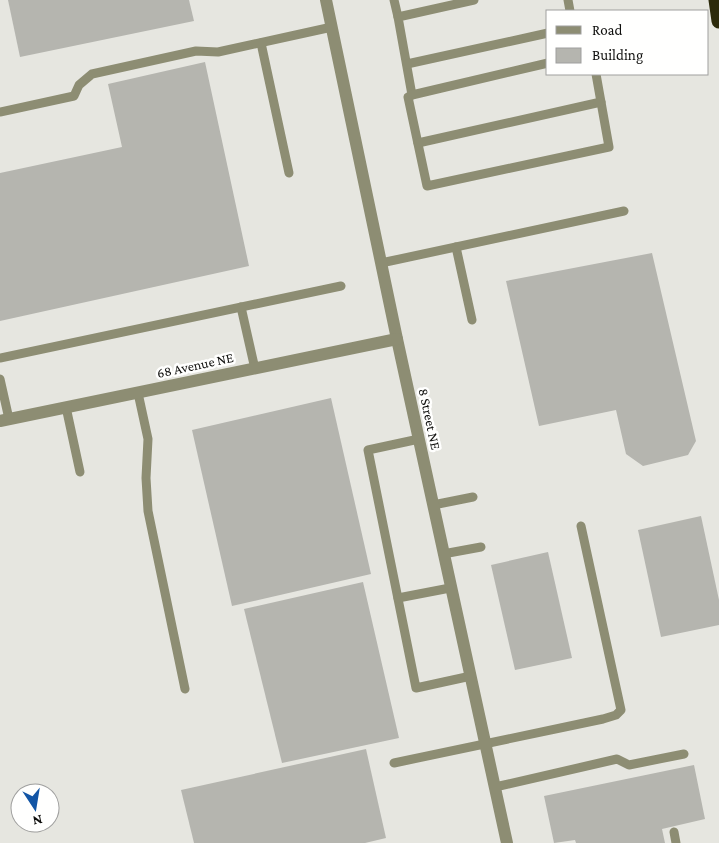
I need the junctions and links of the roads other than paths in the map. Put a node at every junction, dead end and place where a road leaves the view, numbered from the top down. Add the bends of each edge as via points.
1 (326, 0) edge
2 (394, 0) edge
3 (474, 0) edge
4 (398, 17) junction
5 (332, 27) junction
6 (546, 33) edge
7 (261, 42) junction
8 (546, 63) edge
9 (406, 64) junction
10 (596, 75) edge
11 (412, 95) junction
12 (601, 102) junction
13 (0, 112) edge
14 (418, 143) junction
15 (289, 174) dead end
16 (624, 211) dead end
17 (456, 247) junction
18 (381, 263) junction
19 (341, 286) dead end
20 (241, 307) junction
21 (472, 320) dead end
22 (397, 339) junction
23 (0, 358) edge
24 (255, 369) junction
25 (0, 379) edge
26 (138, 393) junction
27 (66, 407) junction
28 (5, 420) edge
29 (419, 439) junction
30 (80, 472) dead end
31 (473, 496) dead end
32 (433, 505) junction
33 (582, 526) dead end
34 (481, 546) dead end
35 (443, 554) junction
36 (450, 588) junction
37 (398, 598) junction
38 (471, 676) junction
39 (185, 689) dead end
40 (486, 744) junction
41 (684, 754) dead end
42 (394, 763) dead end
43 (495, 787) junction
44 (674, 832) dead end
45 (507, 843) edge
46 (676, 843) edge

1 - 5 street, 8 Street NE
2 - 4 lane
3 - 4 lane
4 - 9 lane
5 - 7 lane
5 - 18 street, 8 Street NE
6 - 9 lane
7 - 13 lane via 218,52 196,51 92,74 79,85 74,96
7 - 15 lane
8 - 11 lane
9 - 11 lane
10 - 12 lane
11 - 14 lane via 408,97
12 - 14 lane
12 - 14 lane via 609,147 427,186
16 - 17 lane
17 - 18 lane
17 - 21 lane
18 - 22 street, 8 Street NE
19 - 20 lane
20 - 23 lane
20 - 24 lane
22 - 24 street, 68 Avenue NE
22 - 29 street, 8 Street NE
24 - 26 street, 68 Avenue NE
25 - 28 lane
26 - 27 street, 68 Avenue NE
26 - 39 lane via 148,439 148,510
27 - 28 street, 68 Avenue NE
27 - 30 lane
29 - 32 street, 8 Street NE
29 - 37 lane via 368,450
31 - 32 lane
32 - 35 street, 8 Street NE
33 - 40 lane via 621,710 603,719
34 - 35 lane
35 - 36 street, 8 Street NE
36 - 37 lane
36 - 38 street, 8 Street NE
37 - 38 lane via 416,688
38 - 40 street, 8 Street NE
40 - 42 lane
40 - 43 street, 8 Street NE
41 - 43 lane via 629,765 616,759
43 - 45 street, 8 Street NE
44 - 46 lane

